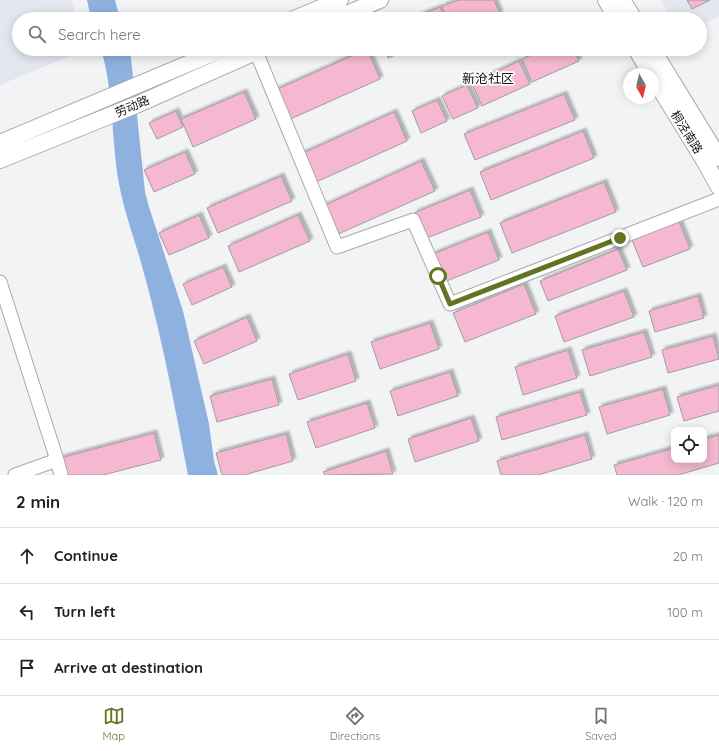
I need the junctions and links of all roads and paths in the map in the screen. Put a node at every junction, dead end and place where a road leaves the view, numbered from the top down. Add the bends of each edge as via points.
1 (340, 0) edge
2 (380, 0) edge
3 (606, 0) edge
4 (622, 0) edge
5 (311, 12) edge
6 (351, 12) edge
7 (614, 12) edge
8 (630, 12) edge
9 (207, 56) edge
10 (245, 56) edge
11 (260, 56) edge
12 (640, 56) edge
13 (656, 56) edge
14 (647, 68) edge
15 (659, 87) edge
16 (0, 144) edge
17 (719, 158) edge
18 (0, 160) edge
19 (719, 187) edge
20 (719, 199) edge
21 (0, 282) edge
22 (57, 460) junction
23 (15, 475) edge
24 (61, 475) edge

1 - 5 main road
2 - 6 main road
3 - 7 main road
4 - 8 main road
9 - 16 main road, 劳动路
10 - 18 main road, 劳动路 via 136,105
11 - 20 street via 337,246 413,220 450,304
12 - 14 main road
13 - 17 main road, 桐泾南路
15 - 19 main road, 桐泾南路
21 - 22 street
22 - 23 street
22 - 24 street

